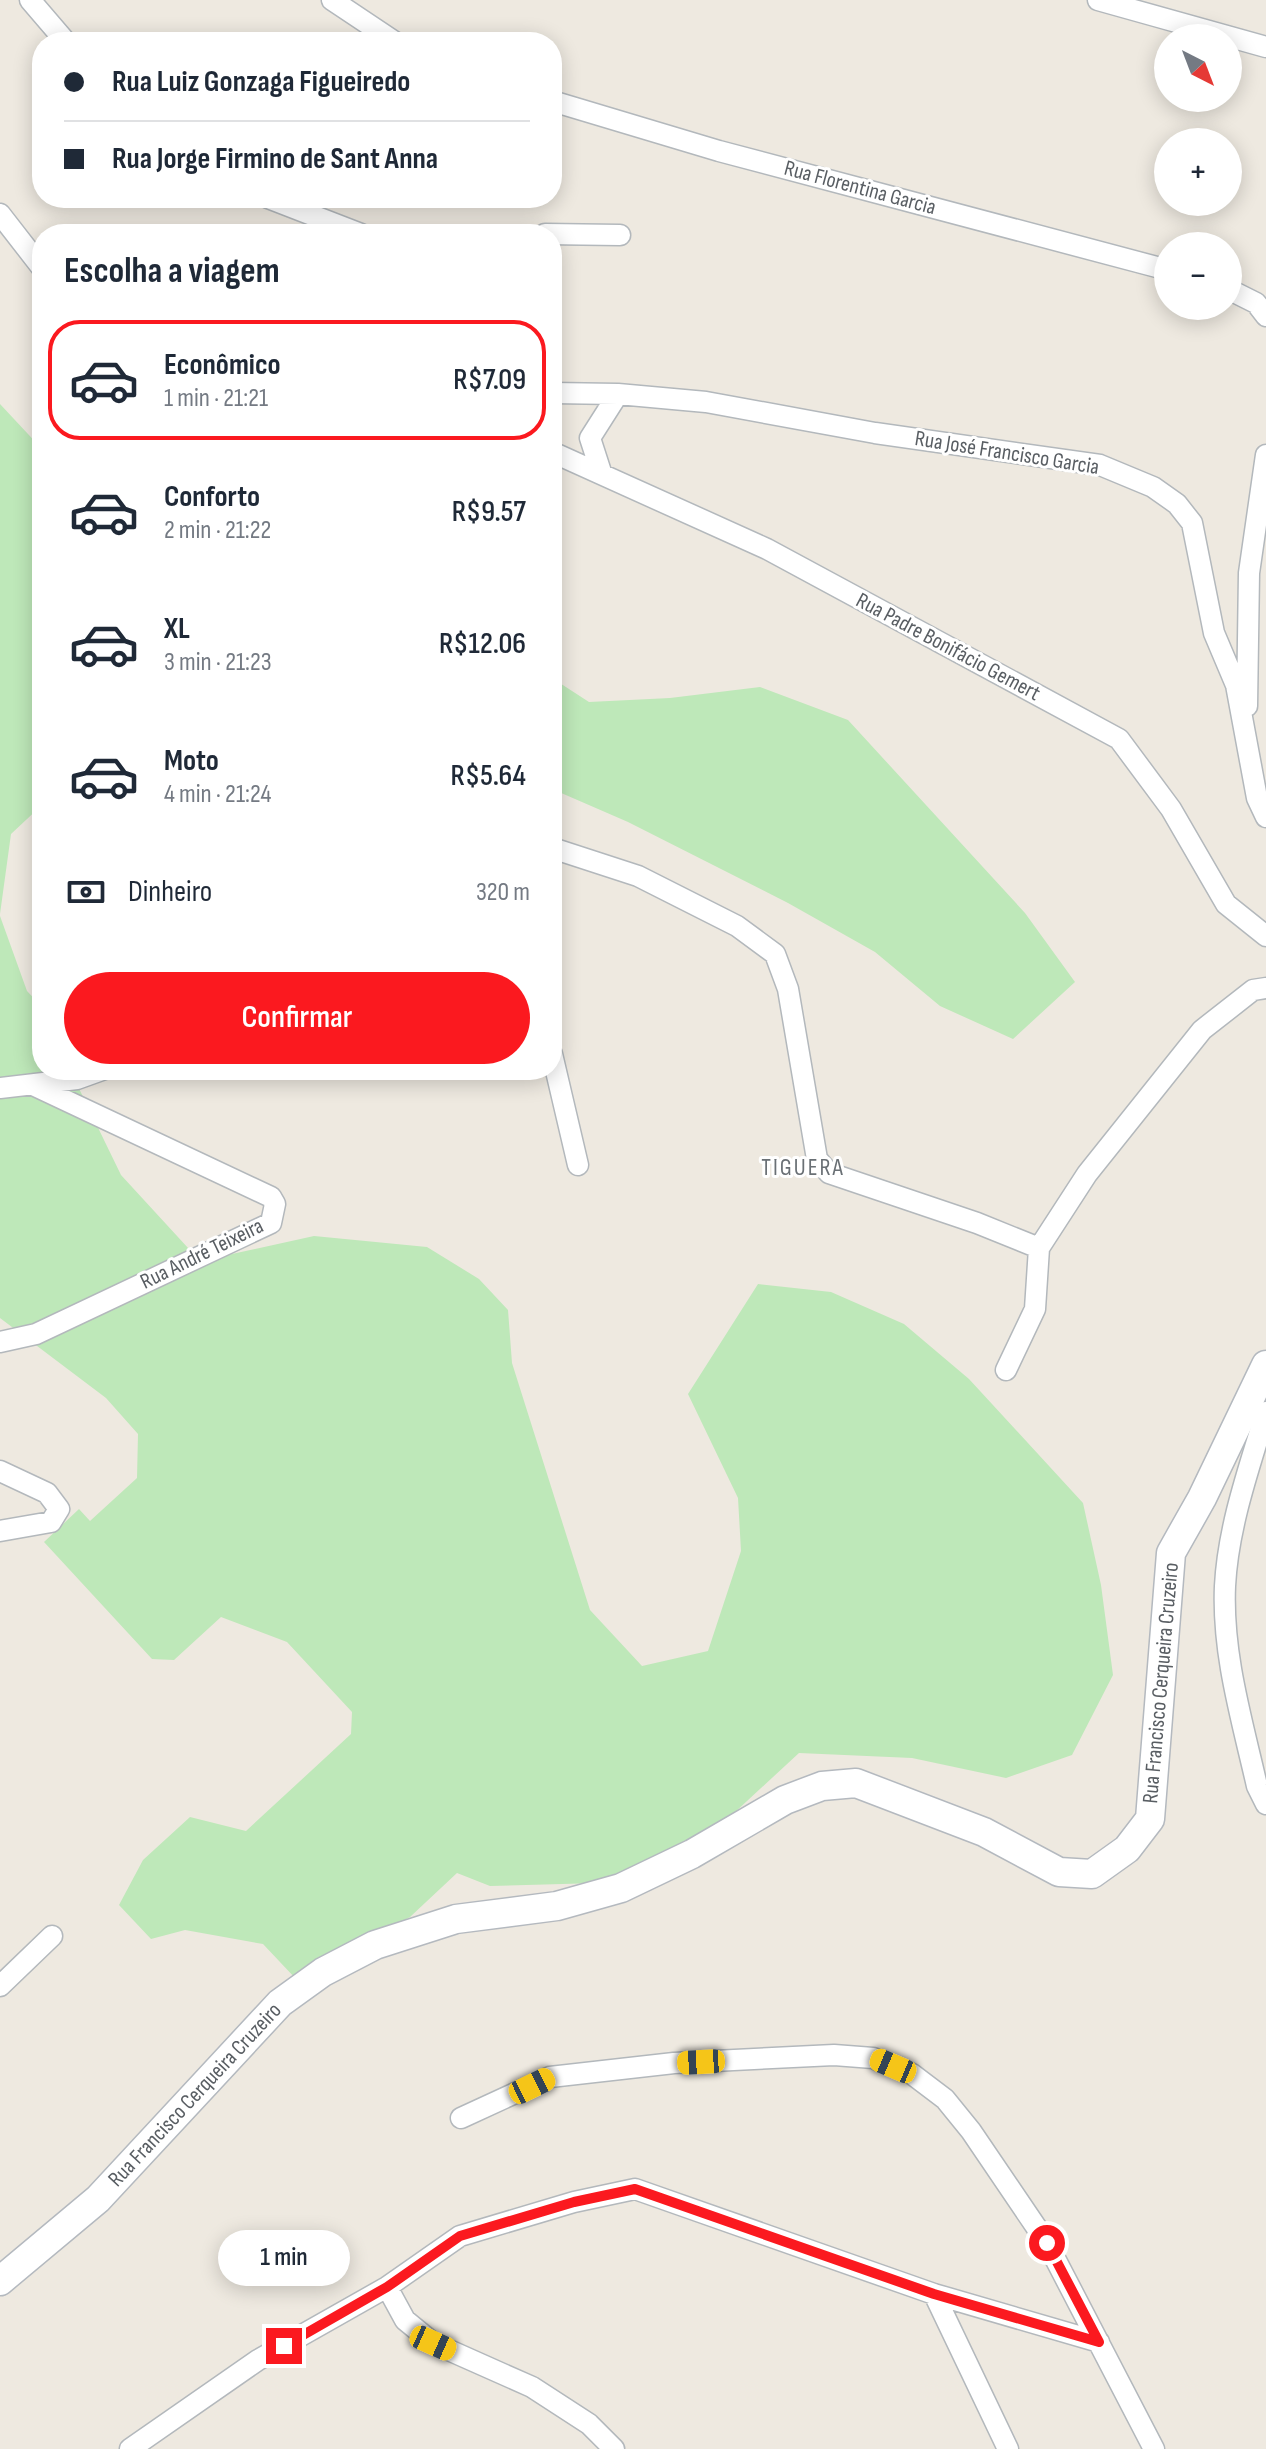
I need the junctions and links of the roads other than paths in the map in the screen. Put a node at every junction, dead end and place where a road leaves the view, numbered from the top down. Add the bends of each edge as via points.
1 (30, 0) edge
2 (332, 0) edge
3 (1098, 0) edge
4 (57, 32) edge
5 (380, 32) edge
6 (1266, 47) edge
7 (562, 104) edge
8 (294, 208) edge
9 (0, 214) edge
10 (335, 224) edge
11 (562, 234) edge
12 (620, 235) dead end
13 (32, 255) edge
14 (1154, 266) edge
15 (1242, 296) edge
16 (1266, 316) edge
17 (562, 393) edge
18 (618, 394) junction
19 (1266, 455) edge
20 (562, 456) edge
21 (601, 472) junction
22 (1246, 746) junction
23 (1266, 817) edge
24 (562, 851) edge
25 (1266, 936) edge
26 (1266, 988) edge
27 (70, 1080) edge
28 (558, 1080) edge
29 (33, 1085) junction
30 (0, 1088) edge
31 (578, 1165) dead end
32 (1039, 1248) junction
33 (0, 1342) edge
34 (1266, 1365) edge
35 (1006, 1370) dead end
36 (1266, 1412) edge
37 (0, 1471) edge
38 (0, 1531) edge
39 (1266, 1804) edge
40 (52, 1936) dead end
41 (0, 1986) edge
42 (461, 2118) dead end
43 (0, 2281) edge
44 (387, 2287) junction
45 (934, 2294) junction
46 (1099, 2342) junction
47 (130, 2449) edge
48 (614, 2449) edge
49 (1008, 2449) edge
50 (1154, 2449) edge

1 - 4 street
2 - 5 street
3 - 6 street
7 - 14 street, Rua Florentina Garcia
8 - 10 street
9 - 13 street
11 - 12 street
15 - 16 street
17 - 18 street, Rua José Francisco Garcia
18 - 21 street via 590,438
18 - 22 street, Rua José Francisco Garcia via 706,402 1100,465 1153,487 1192,523 1214,633 1236,685
19 - 22 street via 1249,573
20 - 21 street, Rua Padre Bonifácio Gemert
21 - 25 street, Rua Padre Bonifácio Gemert via 767,549 1119,739 1171,809 1226,904
22 - 23 street, Rua José Francisco Garcia
24 - 32 street via 638,876 737,926 775,954 788,989 817,1159 829,1173
26 - 32 street via 1253,990 1202,1030 1087,1174
27 - 29 street
28 - 31 street
29 - 30 street
29 - 33 street, Rua André Teixeira via 271,1197 275,1204 271,1223 36,1334
32 - 35 street via 1035,1309
34 - 43 main road, Rua Francisco Cerqueira Cruzeiro via 1171,1553 1150,1819 1127,1849 1092,1874 1059,1872 984,1832 856,1783 833,1785 785,1800 621,1888 557,1906 456,1919 375,1945 323,1972 280,2003 98,2199
36 - 39 street via 1239,1500 1225,1585 1229,1663 1257,1786
37 - 38 street via 37,1487 59,1509 57,1518 35,1527
40 - 41 street
42 - 46 street via 550,2077 674,2063 873,2058 912,2074 945,2099 971,2131 1047,2243
44 - 45 street via 460,2236 635,2189
44 - 47 street via 258,2360
44 - 48 street via 405,2320 433,2343 532,2387 589,2424
45 - 46 street
45 - 49 street
46 - 50 street

